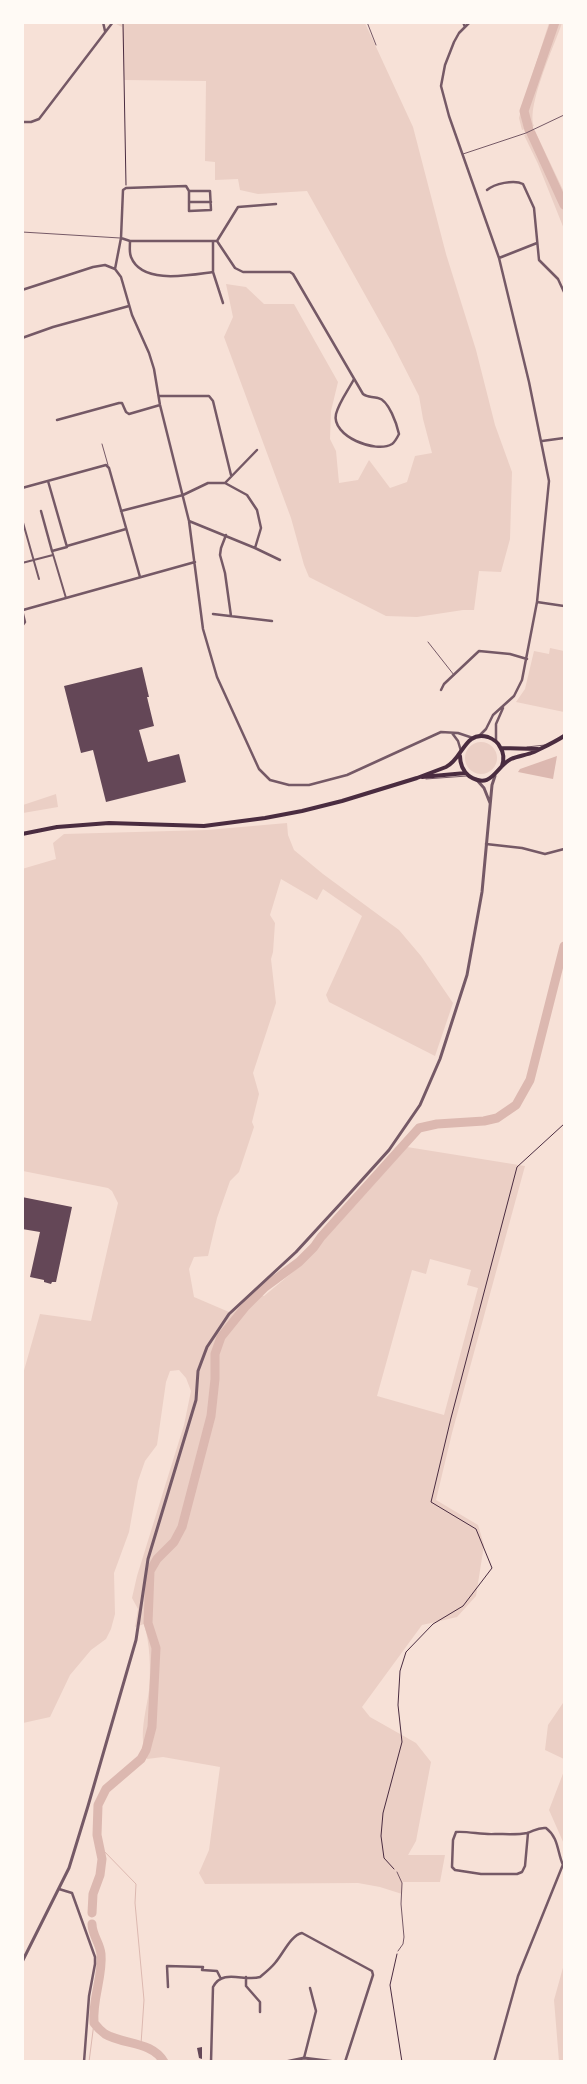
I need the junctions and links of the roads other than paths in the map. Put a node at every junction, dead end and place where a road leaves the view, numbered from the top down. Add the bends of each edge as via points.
1 (103, 22) edge
2 (113, 22) edge
3 (367, 22) edge
4 (463, 22) edge
5 (470, 22) edge
6 (464, 28) junction
7 (105, 31) junction
8 (376, 45) dead end
9 (564, 115) edge
10 (22, 122) edge
11 (462, 155) junction
12 (487, 190) dead end
13 (189, 191) junction
14 (189, 202) junction
15 (210, 202) junction
16 (276, 204) dead end
17 (22, 232) edge
18 (121, 238) junction
19 (130, 241) junction
20 (213, 241) junction
21 (217, 241) junction
22 (538, 243) junction
23 (499, 258) junction
24 (115, 269) junction
25 (213, 272) junction
26 (22, 290) edge
27 (564, 292) edge
28 (223, 303) dead end
29 (129, 306) junction
30 (22, 338) edge
31 (354, 379) junction
32 (159, 396) junction
33 (160, 405) junction
34 (57, 420) dead end
35 (564, 438) edge
36 (542, 440) junction
37 (102, 444) dead end
38 (257, 450) dead end
39 (109, 468) junction
40 (230, 475) junction
41 (48, 481) junction
42 (225, 483) junction
43 (22, 488) edge
44 (183, 495) junction
45 (41, 511) dead end
46 (120, 511) junction
47 (22, 519) edge
48 (188, 521) junction
49 (126, 530) junction
50 (226, 536) junction
51 (67, 546) junction
52 (255, 548) junction
53 (52, 551) junction
54 (53, 555) junction
55 (34, 560) junction
56 (280, 560) dead end
57 (195, 562) junction
58 (22, 564) edge
59 (140, 577) junction
60 (39, 579) dead end
61 (66, 598) junction
62 (537, 602) junction
63 (564, 606) edge
64 (23, 610) edge
65 (213, 614) dead end
66 (231, 616) junction
67 (272, 620) dead end
68 (22, 626) edge
69 (428, 642) dead end
70 (526, 659) junction
71 (454, 675) junction
72 (441, 690) dead end
73 (504, 706) junction
74 (452, 733) junction
75 (564, 736) edge
76 (476, 737) junction
77 (496, 742) junction
78 (548, 745) junction
79 (501, 747) junction
80 (538, 749) junction
81 (461, 752) junction
82 (502, 766) junction
83 (466, 773) junction
84 (495, 776) junction
85 (471, 777) junction
86 (418, 778) junction
87 (476, 779) junction
88 (490, 804) junction
89 (22, 834) edge
90 (486, 844) junction
91 (22, 850) edge
92 (564, 850) edge
93 (22, 856) edge
94 (528, 1832) junction
95 (564, 1863) edge
96 (397, 1872) road end
97 (58, 1888) junction
98 (398, 1951) road end
99 (22, 1962) edge
100 (246, 1977) junction
101 (220, 1978) junction
102 (168, 1987) dead end
103 (310, 1988) dead end
104 (260, 2012) dead end
105 (304, 2058) junction
106 (84, 2062) edge
107 (212, 2062) edge
108 (285, 2062) edge
109 (336, 2062) edge
110 (345, 2062) edge
111 (494, 2062) edge

1 - 7 street
2 - 7 street
3 - 8 lane
4 - 6 street
5 - 6 street
6 - 11 street via 454,42 445,65 442,86 445,106
7 - 10 street via 39,118
9 - 11 lane via 526,133
11 - 23 street
12 - 22 street via 518,181 523,184 534,208
13 - 14 street
13 - 15 street via 210,191
13 - 18 street via 186,186 123,190
14 - 15 street
14 - 15 street via 189,211 211,210
16 - 21 street via 238,207
17 - 18 lane
18 - 19 street
18 - 24 street
19 - 20 street
19 - 25 street via 130,255 142,270 171,278
20 - 21 street
20 - 25 street
21 - 31 street via 235,268 243,272 293,274
22 - 23 street
22 - 27 street via 541,263 553,272
23 - 36 street
24 - 26 street via 105,265 93,267
24 - 29 street via 122,277
25 - 28 street
29 - 30 street
29 - 32 street via 149,353
31 - 31 street via 367,397 384,401 396,421 399,434 394,443 370,445 340,431 336,415
32 - 33 street
32 - 40 street via 210,396
33 - 34 street via 129,414 119,403
33 - 44 street
35 - 36 street
36 - 62 street via 550,480
37 - 39 lane
38 - 40 street
39 - 41 street via 103,465
39 - 46 street
40 - 42 street
41 - 43 street
41 - 51 street
42 - 44 street via 208,484
42 - 52 street via 247,495 257,510 261,528
44 - 46 street
44 - 48 street
45 - 53 street
46 - 49 street
47 - 55 street
48 - 50 street
48 - 57 street
49 - 51 street
49 - 59 street
50 - 52 street
50 - 66 street via 220,555
51 - 53 street
52 - 56 street
53 - 54 street
54 - 55 street
54 - 61 street
55 - 58 street
55 - 60 street
57 - 59 street
57 - 74 street via 203,629 217,677 259,769 270,780 289,785 309,785 347,776 441,732
59 - 61 street
61 - 64 street
62 - 63 street
62 - 70 street
64 - 68 street via 25,622
65 - 66 street
66 - 67 street
69 - 71 lane
70 - 71 street via 479,651
70 - 73 street via 519,688
71 - 72 street
73 - 76 street
73 - 77 street via 496,724
74 - 76 street
74 - 81 street
75 - 78 main road
76 - 77 main road
76 - 81 main road via 466,743
77 - 79 main road
78 - 79 lane
78 - 80 main road
79 - 80 main road
79 - 82 main road
80 - 82 main road
81 - 83 main road via 461,764
81 - 86 main road via 453,764
82 - 84 main road
83 - 85 main road
83 - 86 main road
84 - 87 main road
84 - 88 street
85 - 86 lane
85 - 87 main road
86 - 89 main road via 302,812 233,823 204,826 109,823 57,827
87 - 88 street via 484,788
88 - 90 street
90 - 92 street via 545,854
90 - 97 street via 482,892 467,975 440,1059 420,1105 389,1150 296,1252 229,1314 207,1347 198,1372 196,1400 144,1575 136,1640 69,1868
91 - 93 street
94 - 94 street via 522,1872 481,1874 452,1867 456,1832
94 - 95 street via 541,1827 552,1833 558,1855
95 - 111 street via 518,1976
96 - 98 lane via 402,1883 404,1937
97 - 99 street
97 - 106 street via 72,1893 92,1945 95,1964
100 - 101 street
100 - 104 street via 246,1986 260,2002
100 - 110 street via 260,1977 302,1933 372,1971 374,1976
101 - 102 street via 217,1971 202,1970 203,1967 167,1966
101 - 107 street via 213,1987
103 - 105 street via 316,2011
105 - 108 street
105 - 109 street

